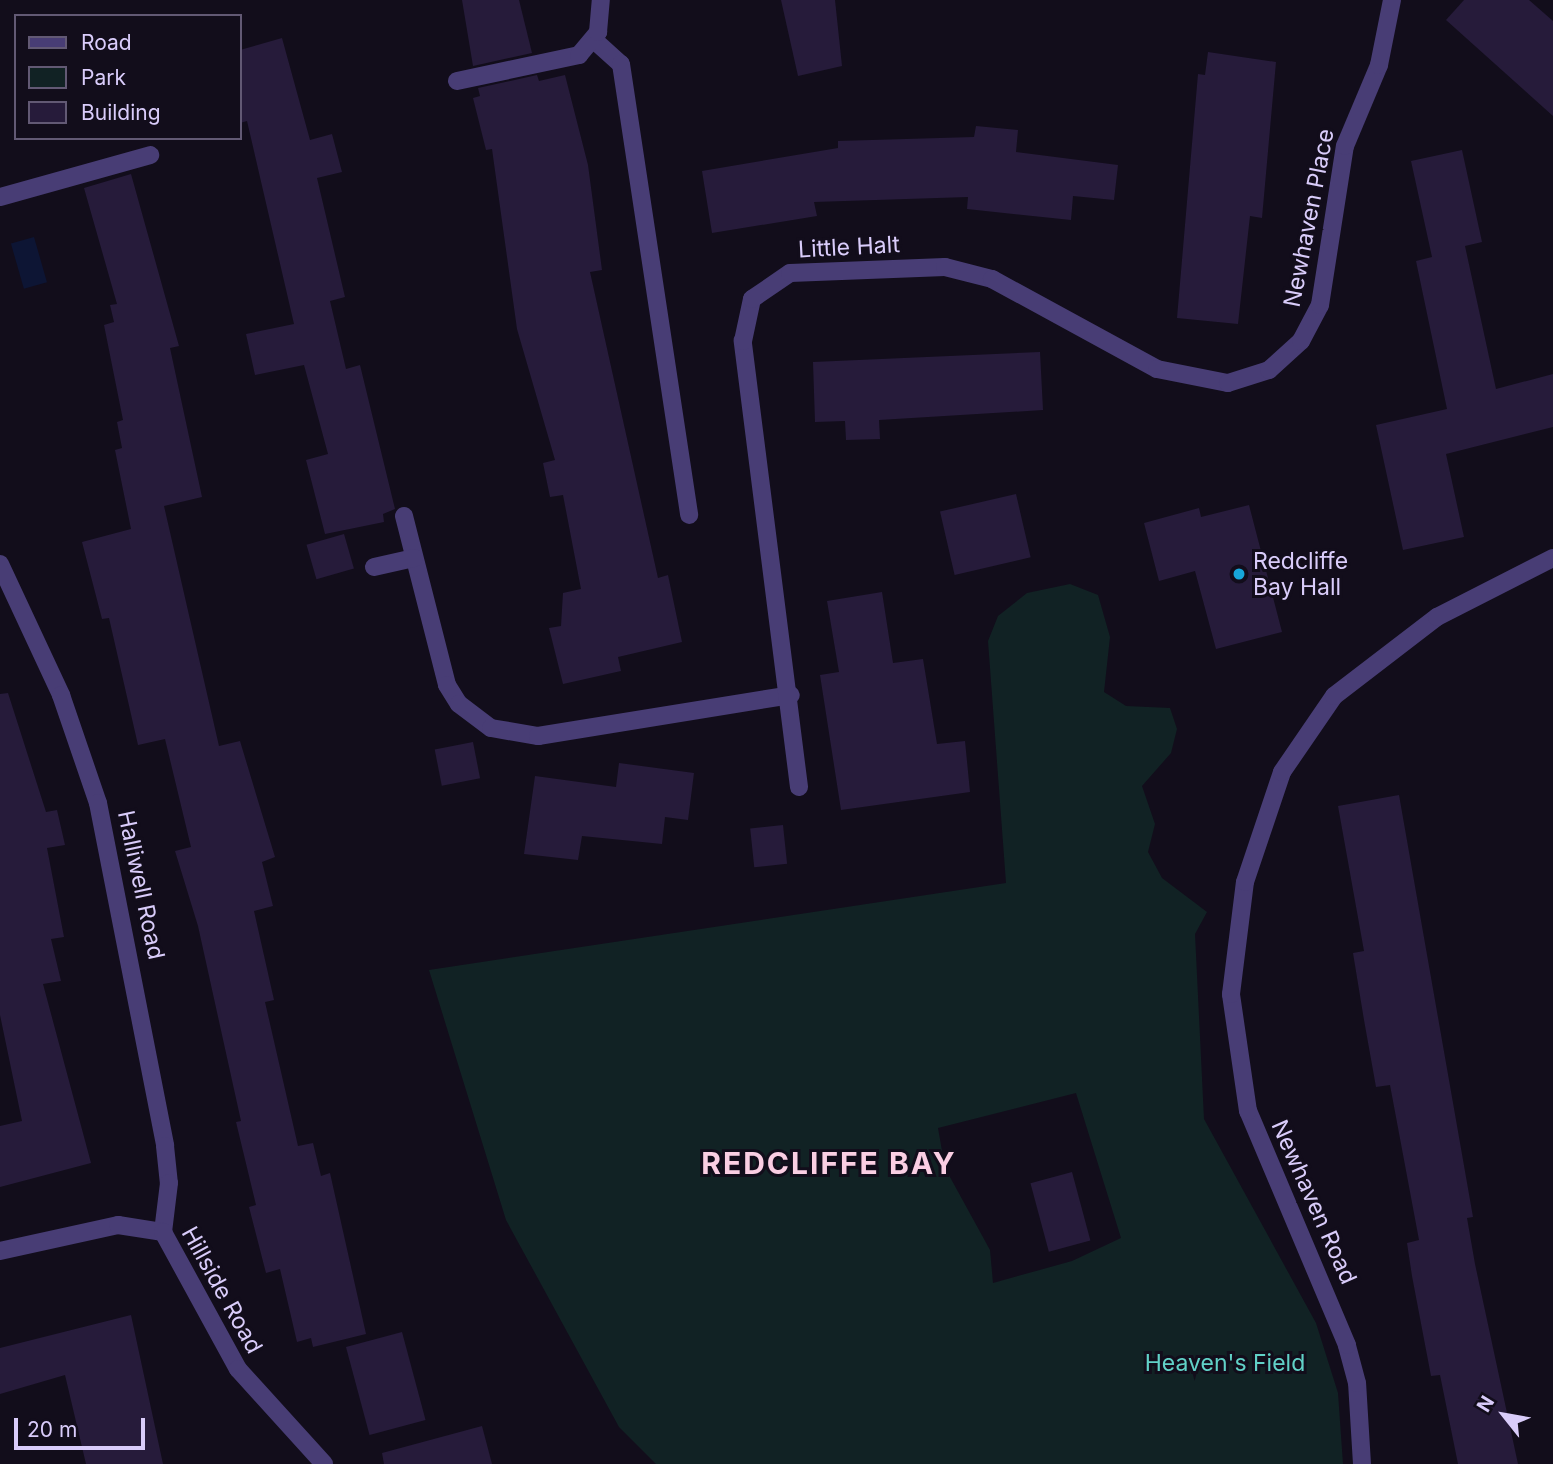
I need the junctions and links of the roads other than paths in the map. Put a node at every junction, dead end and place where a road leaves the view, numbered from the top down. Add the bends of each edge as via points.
1 (601, 0) edge
2 (1392, 0) edge
3 (594, 40) junction
4 (457, 81) dead end
5 (150, 155) dead end
6 (0, 197) edge
7 (1285, 358) joint
8 (689, 515) dead end
9 (404, 516) dead end
10 (414, 558) junction
11 (1553, 558) edge
12 (0, 564) edge
13 (374, 567) dead end
14 (791, 695) junction
15 (799, 787) dead end
16 (163, 1232) junction
17 (0, 1251) edge
18 (324, 1464) edge
19 (1362, 1464) edge

1 - 3 street
2 - 7 street, Newhaven Place via 1379,65 1345,146 1320,305
3 - 4 street via 579,55
3 - 8 street via 621,64
5 - 6 street
7 - 14 street, Little Halt via 1228,383 1157,369 992,279 946,267 775,278 752,299 742,332
9 - 10 street
10 - 13 street
10 - 14 street via 447,685 466,711 500,731 537,736
11 - 19 street, Newhaven Road via 1437,617 1334,696 1282,772 1245,882 1231,994 1245,1099 1262,1156 1347,1345 1357,1383
12 - 16 street, Halliwell Road via 81,744 98,803 165,1146 169,1182
14 - 15 street, Little Halt
16 - 17 street, Hillside Road via 118,1225
16 - 18 street, Hillside Road via 238,1369

